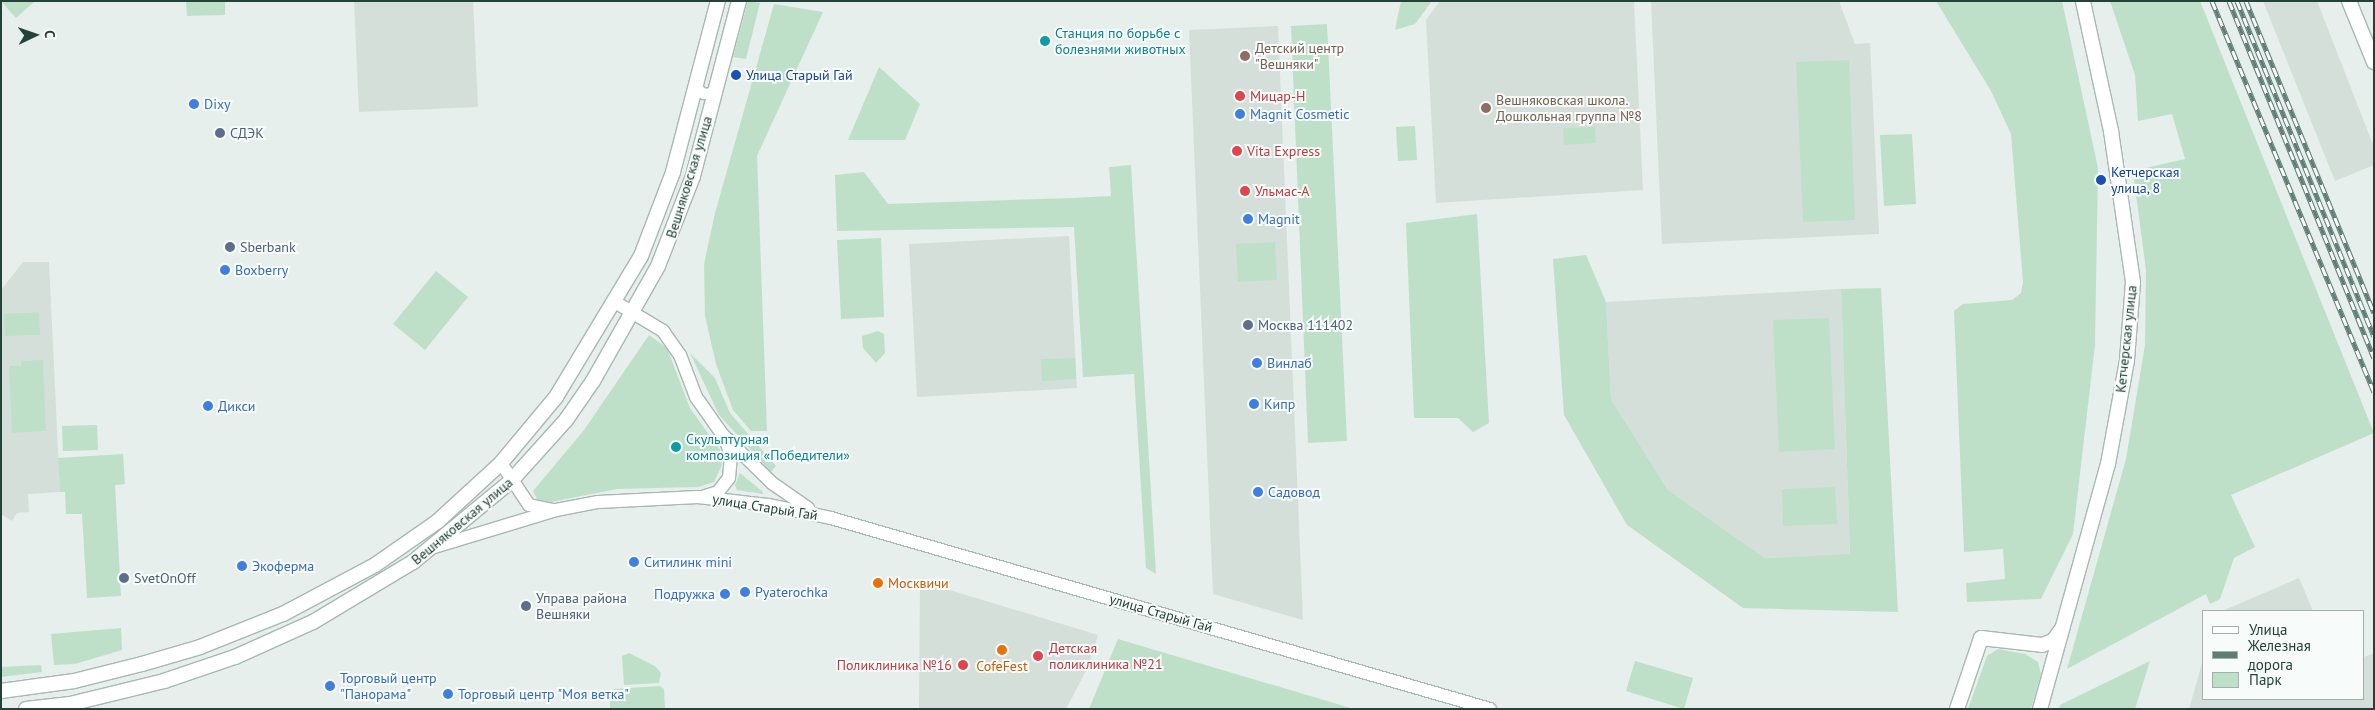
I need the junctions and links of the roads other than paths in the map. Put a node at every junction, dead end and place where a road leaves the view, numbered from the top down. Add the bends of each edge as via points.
1 (718, 1) edge
2 (739, 1) edge
3 (2083, 1) edge
4 (2350, 1) edge
5 (2374, 62) edge
6 (697, 82) junction
7 (716, 87) junction
8 (615, 302) junction
9 (634, 313) junction
10 (722, 434) junction
11 (501, 463) junction
12 (512, 481) junction
13 (698, 497) junction
14 (556, 510) junction
15 (831, 518) junction
16 (431, 548) junction
17 (2066, 615) junction
18 (2028, 644) junction
19 (2049, 678) junction
20 (1, 691) edge
21 (26, 709) edge
22 (1490, 709) edge
23 (1957, 709) edge
24 (2040, 709) edge

1 - 6 main road, Вешняковская улица
2 - 7 main road, Вешняковская улица
3 - 17 main road, Кетчерская улица via 2111,131 2133,282 2127,360 2108,464
4 - 5 main road
6 - 7 street via 698,89 704,94 712,93
6 - 8 main road, Вешняковская улица via 664,200 641,256
7 - 9 main road, Вешняковская улица via 674,232
8 - 9 street, улица Старый Гай
8 - 11 main road, Вешняковская улица via 556,397
9 - 10 street, улица Старый Гай via 674,342 696,396
9 - 12 main road, Вешняковская улица via 566,420
10 - 13 street, улица Старый Гай via 731,456 729,478 718,492
10 - 15 street, улица Старый Гай via 772,484 794,500
11 - 12 street, улица Старый Гай
11 - 20 main road, Вешняковская улица via 438,520 375,565 283,614 200,647 142,664 74,681
12 - 14 street, улица Старый Гай via 529,505 540,510
12 - 16 main road, Вешняковская улица
13 - 14 street, улица Старый Гай via 598,502
13 - 15 street, улица Старый Гай via 768,504
14 - 16 street, улица Старый Гай
15 - 22 street, улица Старый Гай
16 - 21 main road, Вешняковская улица via 339,608 235,657 146,685 70,704
17 - 18 main road, Кетчерская улица via 2053,641
17 - 19 main road, Кетчерская улица
18 - 19 main road via 2045,656
18 - 23 main road, Кетчерская улица via 1981,638
19 - 24 main road, Кетчерская улица

